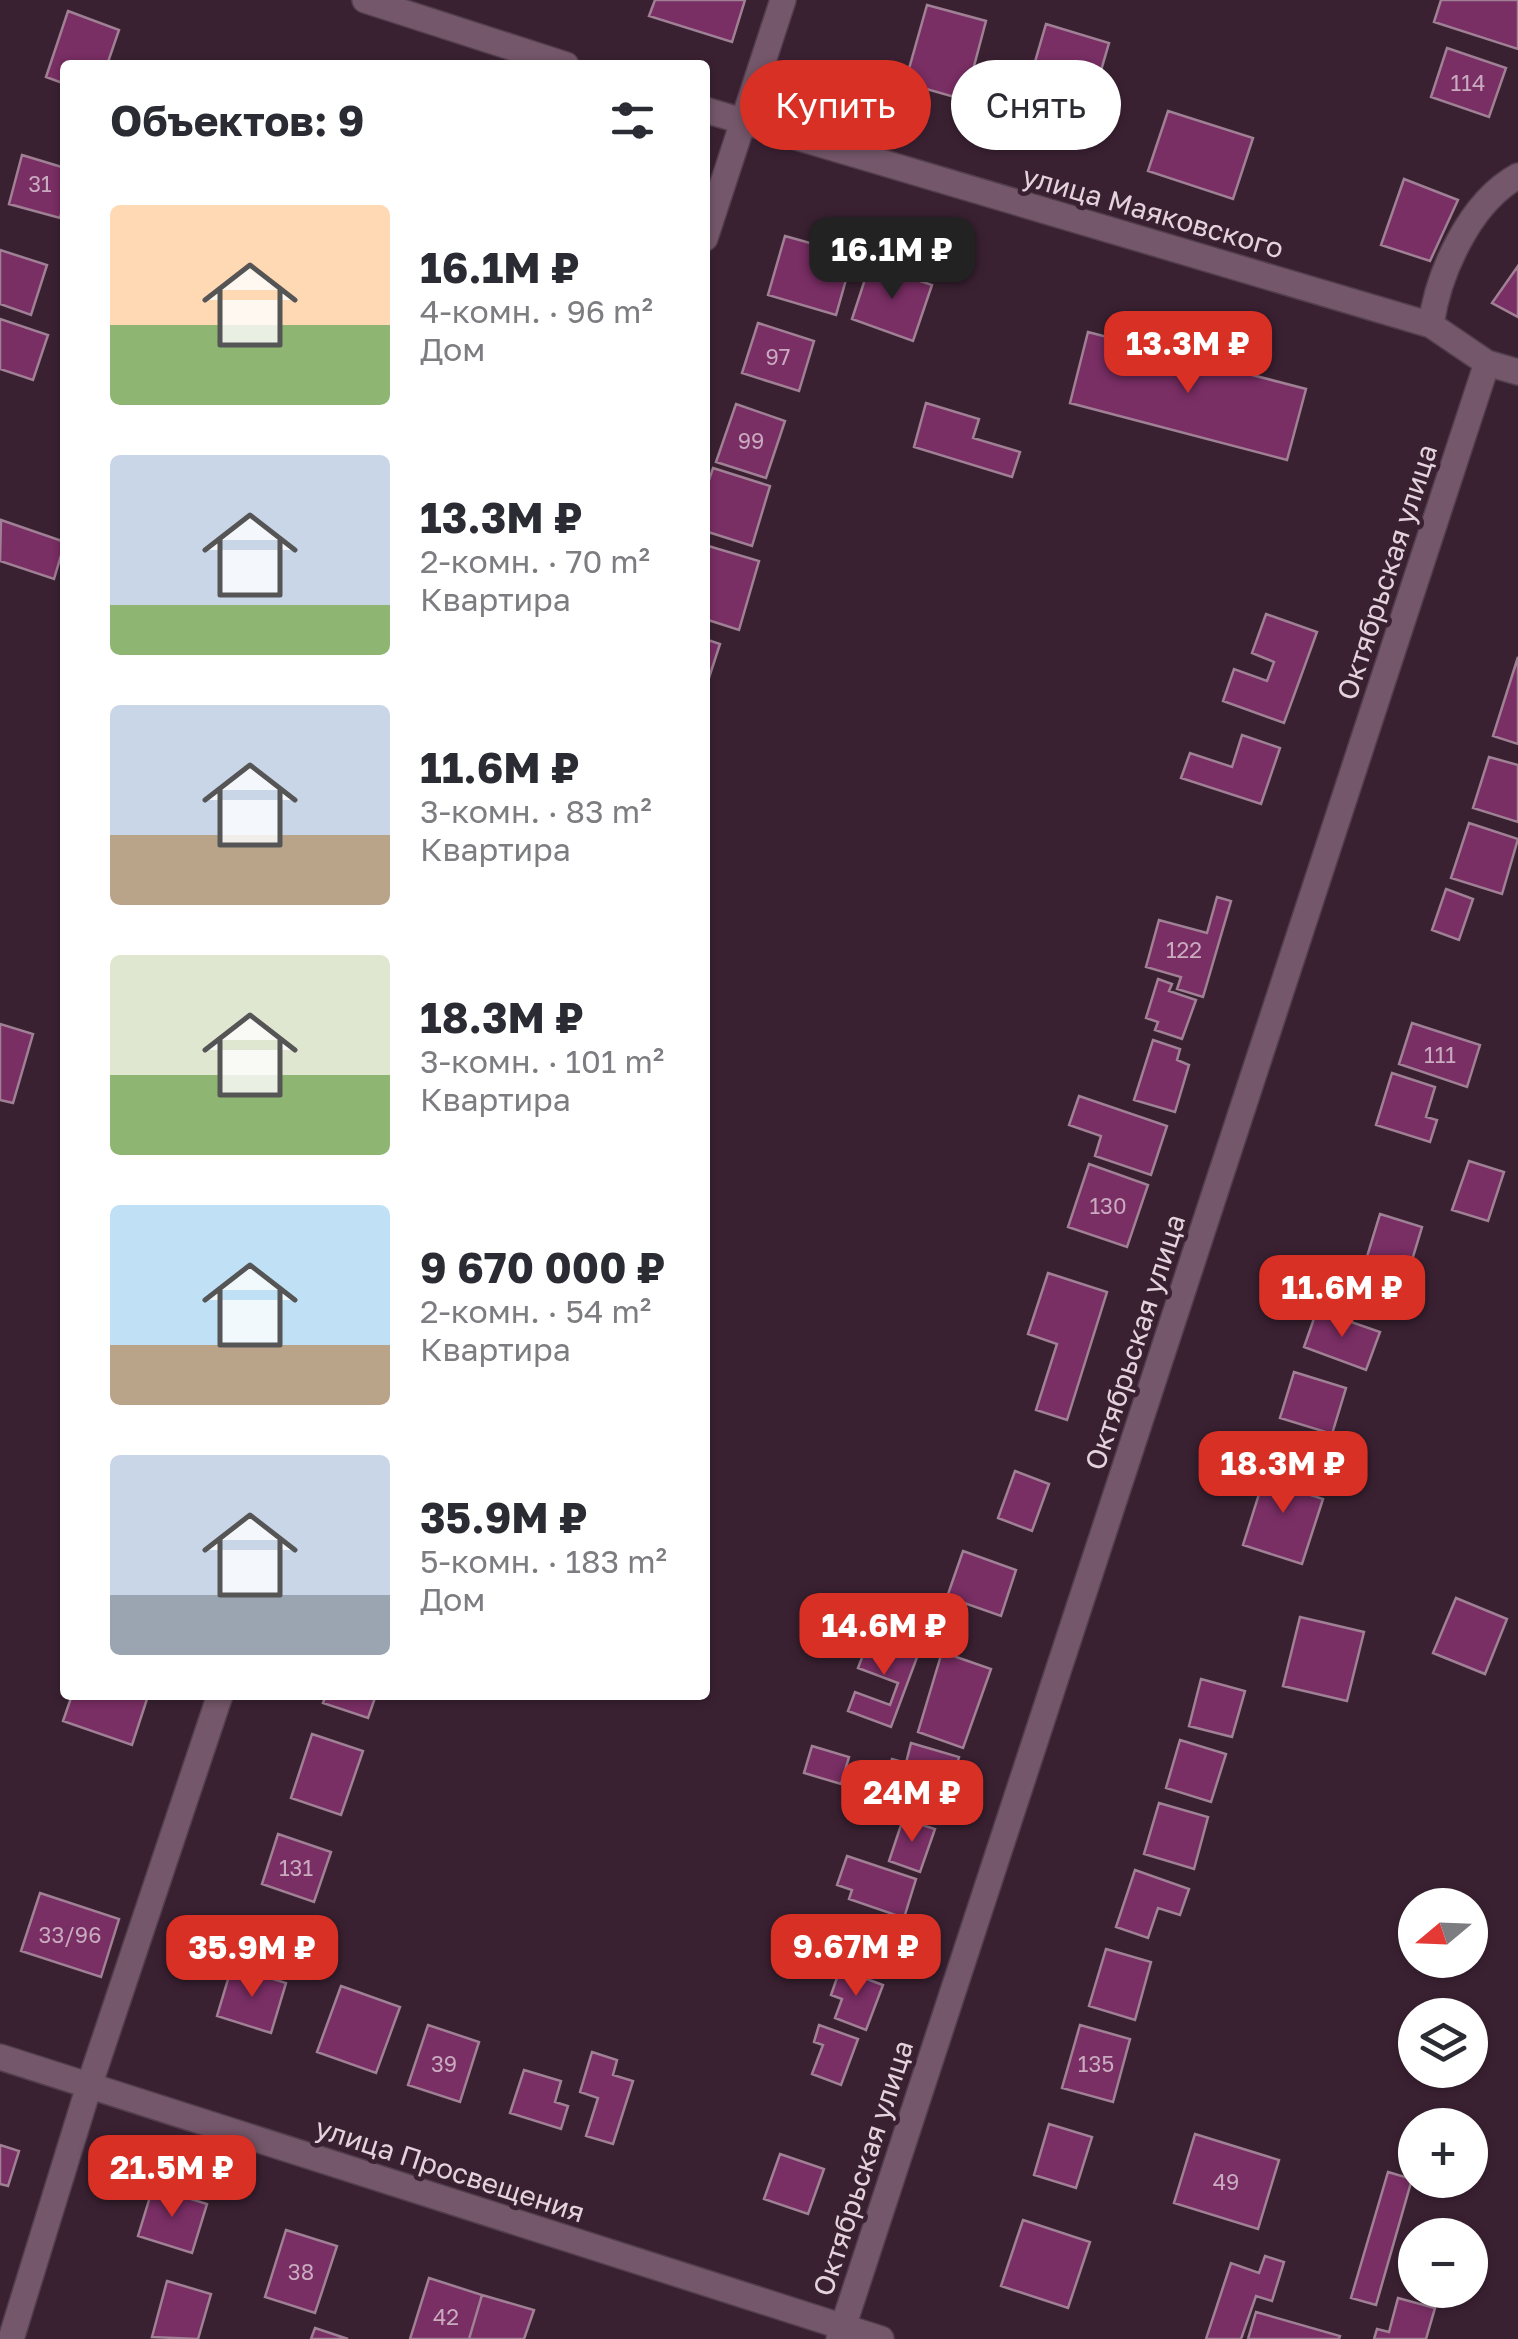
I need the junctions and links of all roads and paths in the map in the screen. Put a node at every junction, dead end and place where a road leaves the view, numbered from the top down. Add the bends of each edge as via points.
1 (365, 0) edge
2 (783, 0) edge
3 (551, 60) edge
4 (764, 60) edge
5 (710, 112) edge
6 (740, 121) edge
7 (740, 134) edge
8 (839, 150) edge
9 (1518, 176) edge
10 (710, 223) edge
11 (1431, 325) junction
12 (1488, 363) junction
13 (1518, 372) edge
14 (218, 1700) edge
15 (0, 2057) edge
16 (90, 2086) junction
17 (841, 2333) edge
18 (11, 2339) edge
19 (881, 2339) edge

1 - 3 street
2 - 4 street
5 - 6 street, улица Маяковского
7 - 10 street
8 - 11 street, улица Маяковского
9 - 11 street via 1498,187 1470,222 1435,293
11 - 12 street, улица Маяковского
12 - 13 street, улица Маяковского
12 - 17 street, Октябрьская улица
14 - 16 street
15 - 16 street, улица Просвещения
16 - 17 street, улица Просвещения
16 - 18 street
17 - 19 street, улица Просвещения

